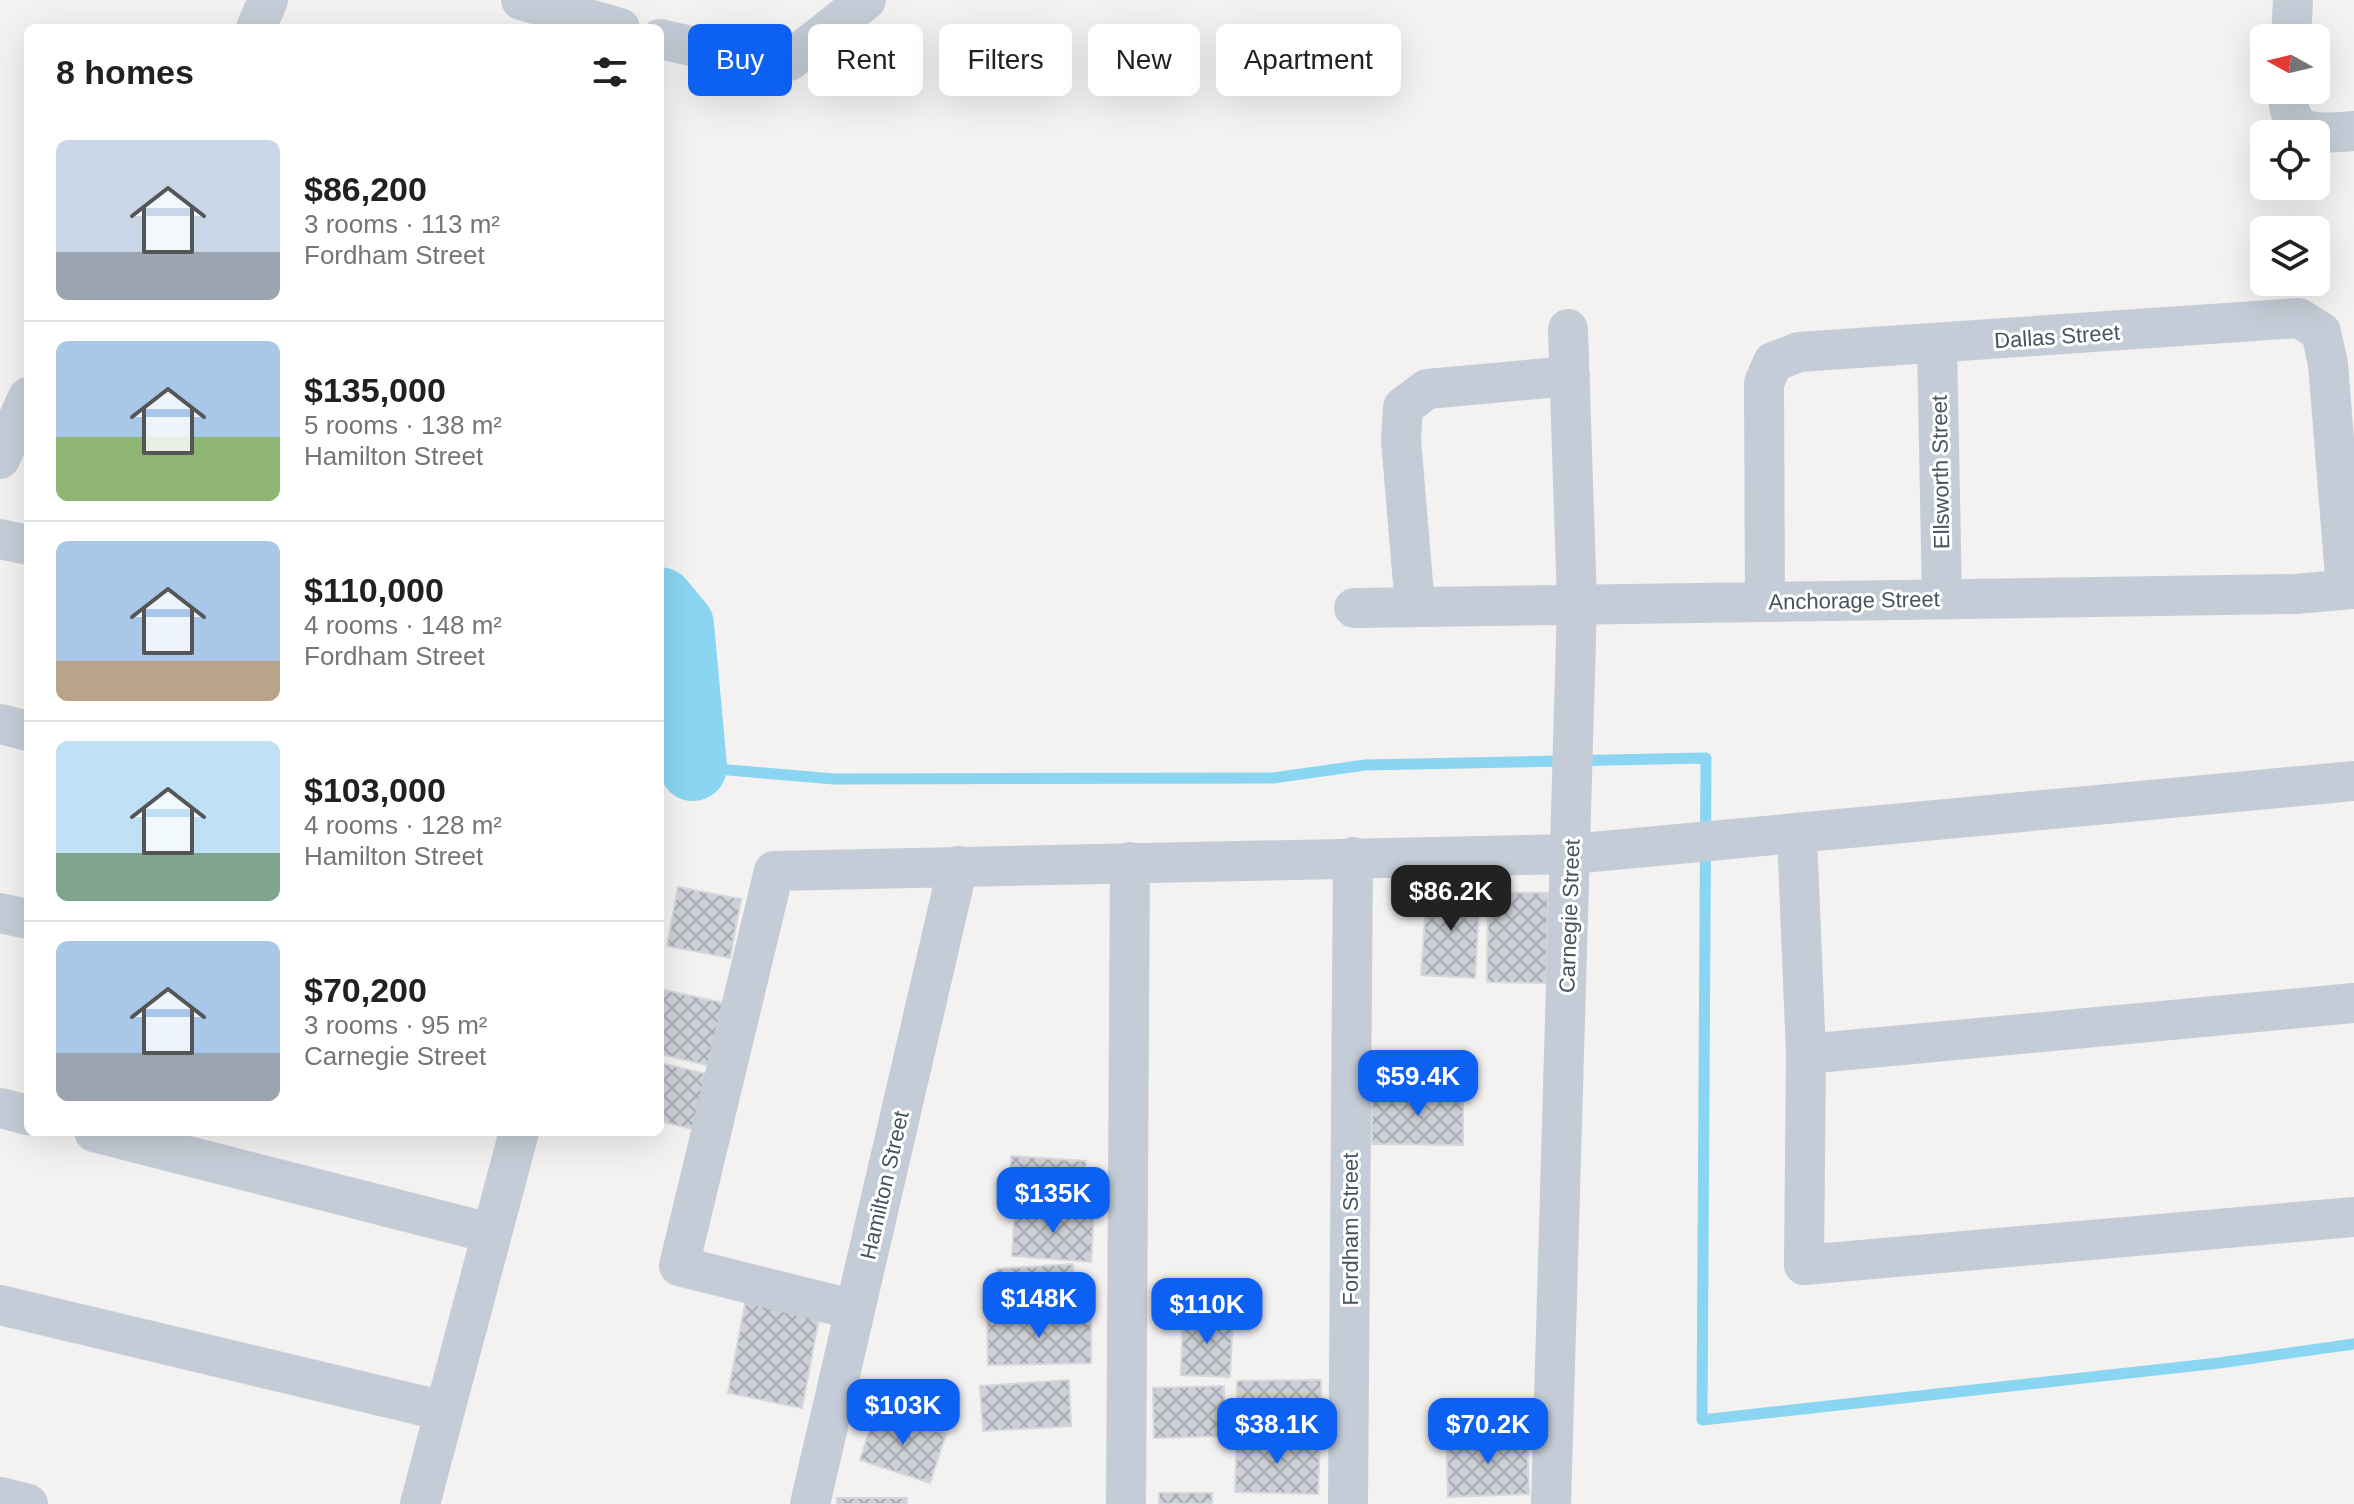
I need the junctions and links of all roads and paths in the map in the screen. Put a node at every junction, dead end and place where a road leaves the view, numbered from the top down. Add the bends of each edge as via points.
1 (268, 0) edge
2 (521, 0) edge
3 (866, 0) edge
4 (2293, 0) edge
5 (258, 24) edge
6 (606, 24) edge
7 (2292, 24) edge
8 (664, 40) edge
9 (2290, 104) edge
10 (2354, 131) edge
11 (1568, 329) dead end
12 (1937, 344) junction
13 (1570, 376) junction
14 (24, 406) edge
15 (0, 459) edge
16 (0, 539) edge
17 (24, 544) edge
18 (2350, 589) edge
19 (1942, 599) junction
20 (1765, 601) junction
21 (1577, 604) junction
22 (1415, 607) junction
23 (1354, 608) dead end
24 (0, 724) edge
25 (24, 730) edge
26 (2354, 781) edge
27 (1797, 835) junction
28 (1571, 854) junction
29 (1353, 857) junction
30 (1130, 862) junction
31 (958, 866) junction
32 (0, 913) edge
33 (24, 918) edge
34 (2354, 1003) edge
35 (1806, 1054) junction
36 (0, 1108) edge
37 (24, 1114) edge
38 (110, 1136) edge
39 (518, 1136) edge
40 (2354, 1217) edge
41 (490, 1233) junction
42 (0, 1305) edge
43 (855, 1310) junction
44 (444, 1411) junction
45 (0, 1497) edge
46 (28, 1504) edge
47 (420, 1504) edge
48 (810, 1504) edge
49 (1126, 1504) edge
50 (1348, 1504) edge
51 (1551, 1504) edge

1 - 5 street
2 - 6 street
3 - 8 street via 789,61 758,61
4 - 7 street
9 - 10 street via 2292,121 2301,130
11 - 13 street, Carnegie Street
12 - 18 street, Dallas Street via 2299,318 2321,332 2328,364
12 - 19 street, Ellsworth Street
12 - 20 street, Dallas Street via 1799,352 1773,362 1764,383
13 - 21 street, Carnegie Street
13 - 22 street via 1427,389 1403,407
14 - 15 street
16 - 17 street
18 - 19 street, Anchorage Street
19 - 20 street, Anchorage Street
20 - 21 street, Anchorage Street
21 - 22 street, Anchorage Street
21 - 28 street, Carnegie Street
22 - 23 street, Anchorage Street
24 - 25 street
26 - 27 street
27 - 28 street
27 - 35 street
28 - 29 street
28 - 51 street, Carnegie Street
29 - 30 street
29 - 50 street, Fordham Street
30 - 31 street
30 - 49 street
31 - 43 street, Hamilton Street
31 - 43 street via 774,871 679,1266
32 - 33 street
34 - 35 street
35 - 40 street via 1804,1265
36 - 37 street
38 - 41 street
39 - 41 street
41 - 44 street
42 - 44 street
43 - 48 street, Hamilton Street
44 - 47 street
45 - 46 street

